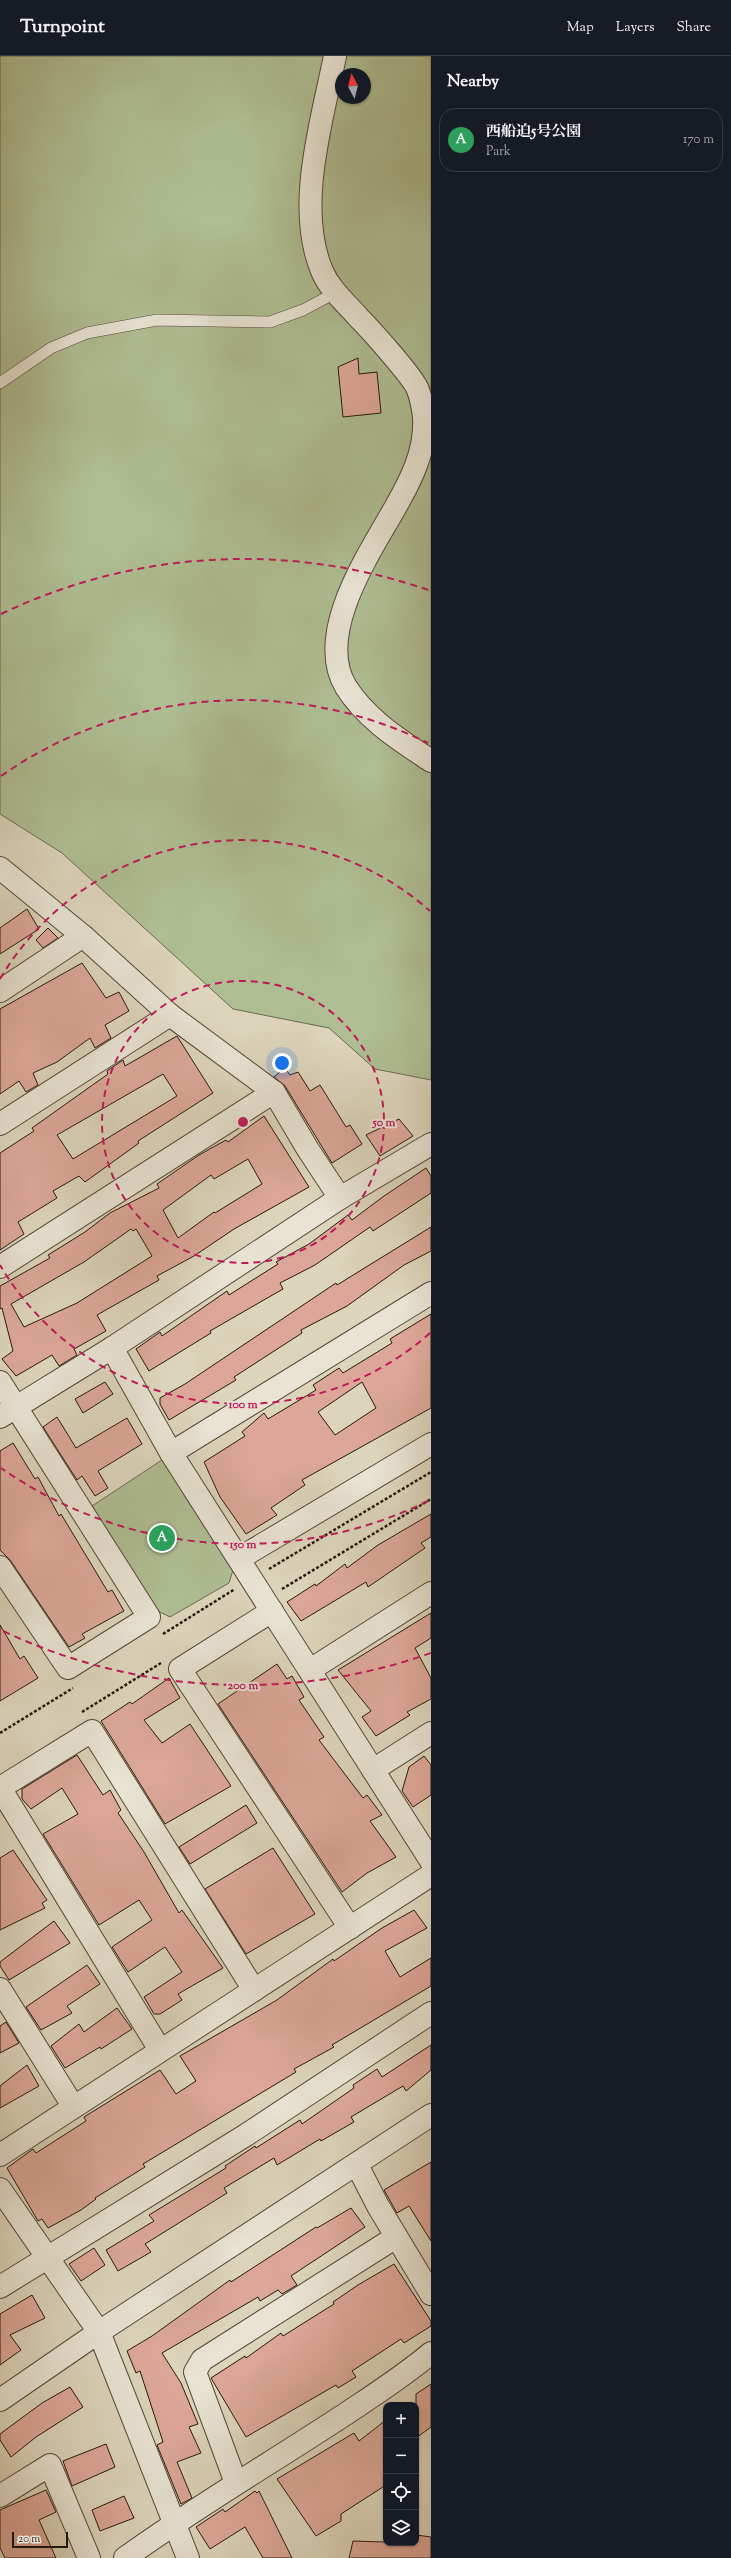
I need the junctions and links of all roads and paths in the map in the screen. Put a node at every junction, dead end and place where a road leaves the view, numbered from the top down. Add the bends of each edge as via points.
1 (335, 56) edge
2 (335, 292) junction
3 (0, 384) edge
4 (431, 761) edge
5 (0, 868) edge
6 (83, 936) junction
7 (0, 992) edge
8 (170, 1015) junction
9 (274, 1092) junction
10 (0, 1124) edge
11 (431, 1144) edge
12 (340, 1198) junction
13 (0, 1267) edge
14 (431, 1292) edge
15 (112, 1348) junction
16 (0, 1382) edge
17 (8, 1412) edge
18 (431, 1444) edge
19 (171, 1453) junction
20 (431, 1472) edge
21 (240, 1558) junction
22 (0, 1568) edge
23 (253, 1579) junction
24 (431, 1593) edge
25 (272, 1611) junction
26 (157, 1637) dead end
27 (310, 1670) junction
28 (75, 1687) dead end
29 (0, 1733) edge
30 (431, 1733) edge
31 (373, 1770) junction
32 (431, 1861) edge
33 (431, 1875) edge
34 (350, 1928) junction
35 (0, 1989) edge
36 (254, 1990) junction
37 (431, 2013) edge
38 (160, 2050) junction
39 (73, 2106) junction
40 (431, 2115) edge
41 (0, 2154) edge
42 (357, 2165) junction
43 (0, 2189) edge
44 (396, 2237) junction
45 (46, 2257) junction
46 (0, 2287) edge
47 (431, 2294) edge
48 (99, 2332) junction
49 (431, 2353) edge
50 (0, 2400) edge
51 (236, 2483) junction
52 (0, 2496) edge
53 (174, 2522) junction
54 (89, 2558) edge
55 (125, 2558) edge
56 (188, 2558) edge

1 - 2 street via 314,162 310,210 312,241 322,272
2 - 3 lane via 303,310 270,322 157,320 87,333 51,348
2 - 4 street via 361,319 418,388 424,417 423,441 412,477 355,578 337,638 336,658 345,685 357,702 390,733
5 - 6 street
6 - 7 street
6 - 8 street
8 - 9 street
8 - 10 street
9 - 12 street
9 - 13 street
11 - 12 street
12 - 15 street
14 - 19 street
15 - 17 street
15 - 19 street
16 - 17 street
17 - 22 street via 149,1617 68,1668
18 - 21 street
19 - 21 street
20 - 23 path
21 - 23 street
23 - 25 street
23 - 26 path
24 - 27 street
25 - 27 street
25 - 34 street via 180,1669
27 - 31 street
28 - 29 path
30 - 31 street
31 - 32 street
33 - 34 street
34 - 36 street
35 - 39 street
36 - 38 street
36 - 38 street via 92,1731 0,1788
37 - 45 street via 246,2135
38 - 39 street
39 - 41 street
40 - 42 street
42 - 44 street
42 - 48 street
43 - 45 street
44 - 47 street
44 - 51 street via 202,2360 195,2372
45 - 46 street
45 - 48 street
48 - 50 street
48 - 53 street
49 - 51 street via 413,2369
51 - 53 street
52 - 54 street via 50,2465
53 - 55 street
53 - 56 street

